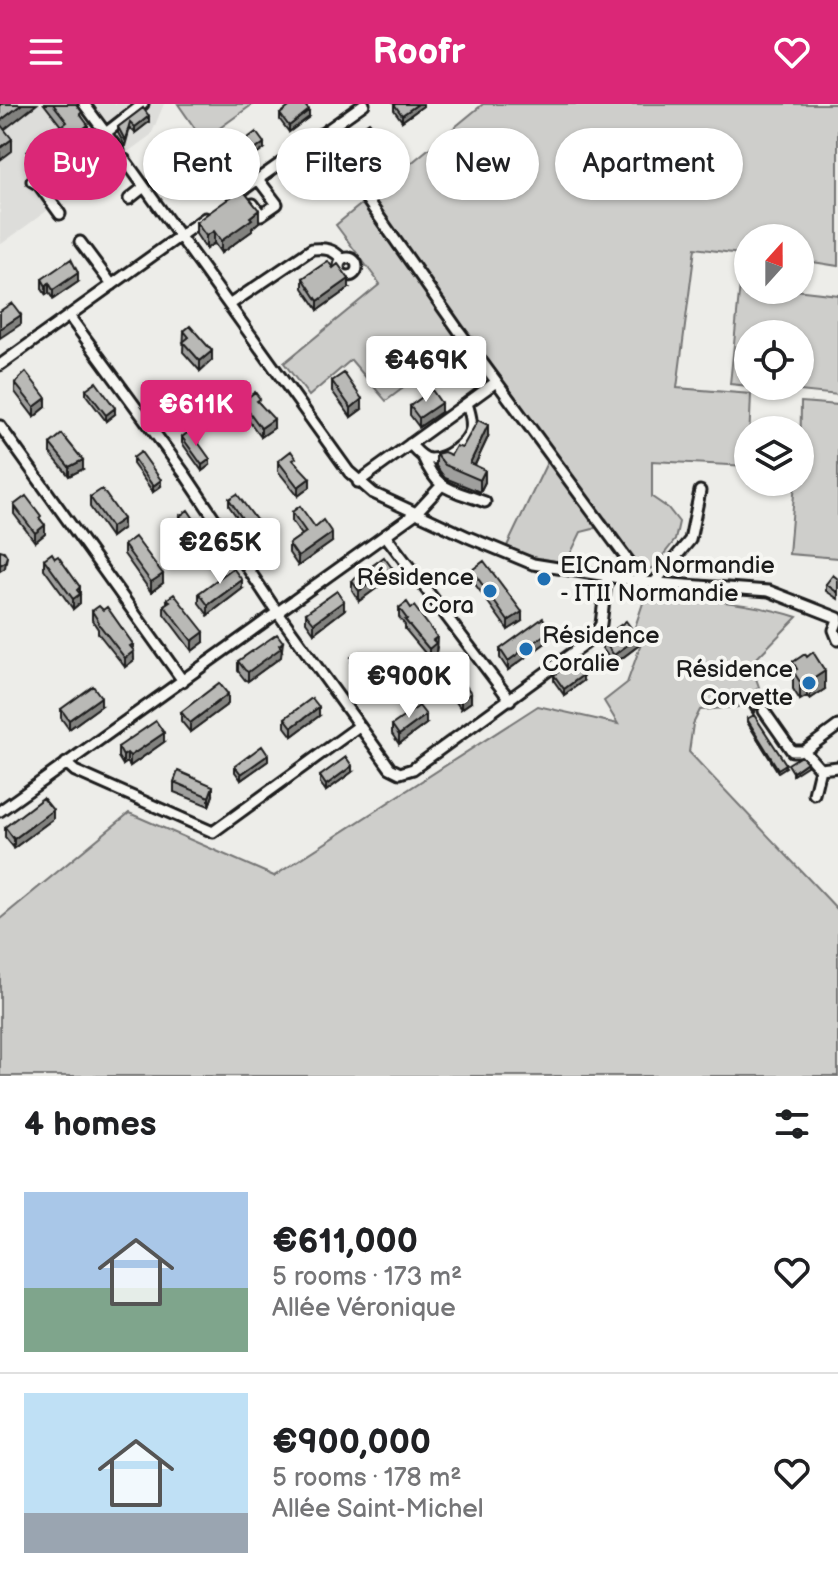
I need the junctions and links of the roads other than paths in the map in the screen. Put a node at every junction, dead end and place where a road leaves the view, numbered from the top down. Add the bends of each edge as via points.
1 (84, 104) edge
2 (143, 104) edge
3 (364, 104) edge
4 (101, 128) edge
5 (112, 128) edge
6 (330, 128) edge
7 (127, 163) edge
8 (260, 182) edge
9 (143, 186) edge
10 (143, 188) edge
11 (129, 199) dead end
12 (49, 200) edge
13 (154, 200) edge
14 (229, 200) edge
15 (246, 200) edge
16 (368, 200) edge
17 (223, 204) edge
18 (212, 213) edge
19 (60, 214) dead end
20 (180, 236) junction
21 (80, 242) dead end
22 (342, 259) dead end
23 (112, 285) junction
24 (229, 305) junction
25 (69, 316) junction
26 (0, 365) edge
27 (496, 382) junction
28 (467, 403) junction
29 (0, 426) edge
30 (410, 444) junction
31 (423, 457) junction
32 (358, 482) junction
33 (441, 486) junction
34 (700, 491) dead end
35 (485, 502) dead end
36 (416, 513) junction
37 (385, 535) junction
38 (607, 576) junction
39 (649, 582) junction
40 (278, 611) junction
41 (837, 621) edge
42 (838, 640) edge
43 (183, 681) junction
44 (510, 700) junction
45 (764, 711) dead end
46 (359, 726) junction
47 (838, 726) edge
48 (804, 751) junction
49 (66, 763) junction
50 (838, 767) edge
51 (820, 769) junction
52 (814, 794) dead end
53 (0, 811) edge

1 - 4 street
2 - 5 street
3 - 6 street
7 - 9 street
8 - 15 street via 277,204 261,215
10 - 11 street
12 - 19 street
13 - 20 street
14 - 17 street
16 - 27 street
18 - 20 street
20 - 23 street
20 - 24 street
21 - 23 street
22 - 24 street via 325,248 312,249
23 - 25 street
24 - 32 street
25 - 26 street
25 - 40 street
27 - 28 street
27 - 39 street
28 - 30 street
28 - 31 street via 472,426 463,442 450,453
29 - 43 street
30 - 31 street
30 - 32 street
31 - 33 street
32 - 36 street
33 - 35 street
33 - 36 street
34 - 39 street via 690,540
36 - 37 street
36 - 38 street via 533,564
37 - 40 street
37 - 44 street
38 - 39 street
38 - 44 street via 601,624 593,638
39 - 41 street via 769,591
40 - 43 street
40 - 46 street
41 - 42 street
43 - 49 street
44 - 46 street via 400,773 386,764
45 - 48 street via 792,751
46 - 49 street via 213,832
47 - 48 street
48 - 51 street
49 - 53 street
50 - 51 street
51 - 52 street

